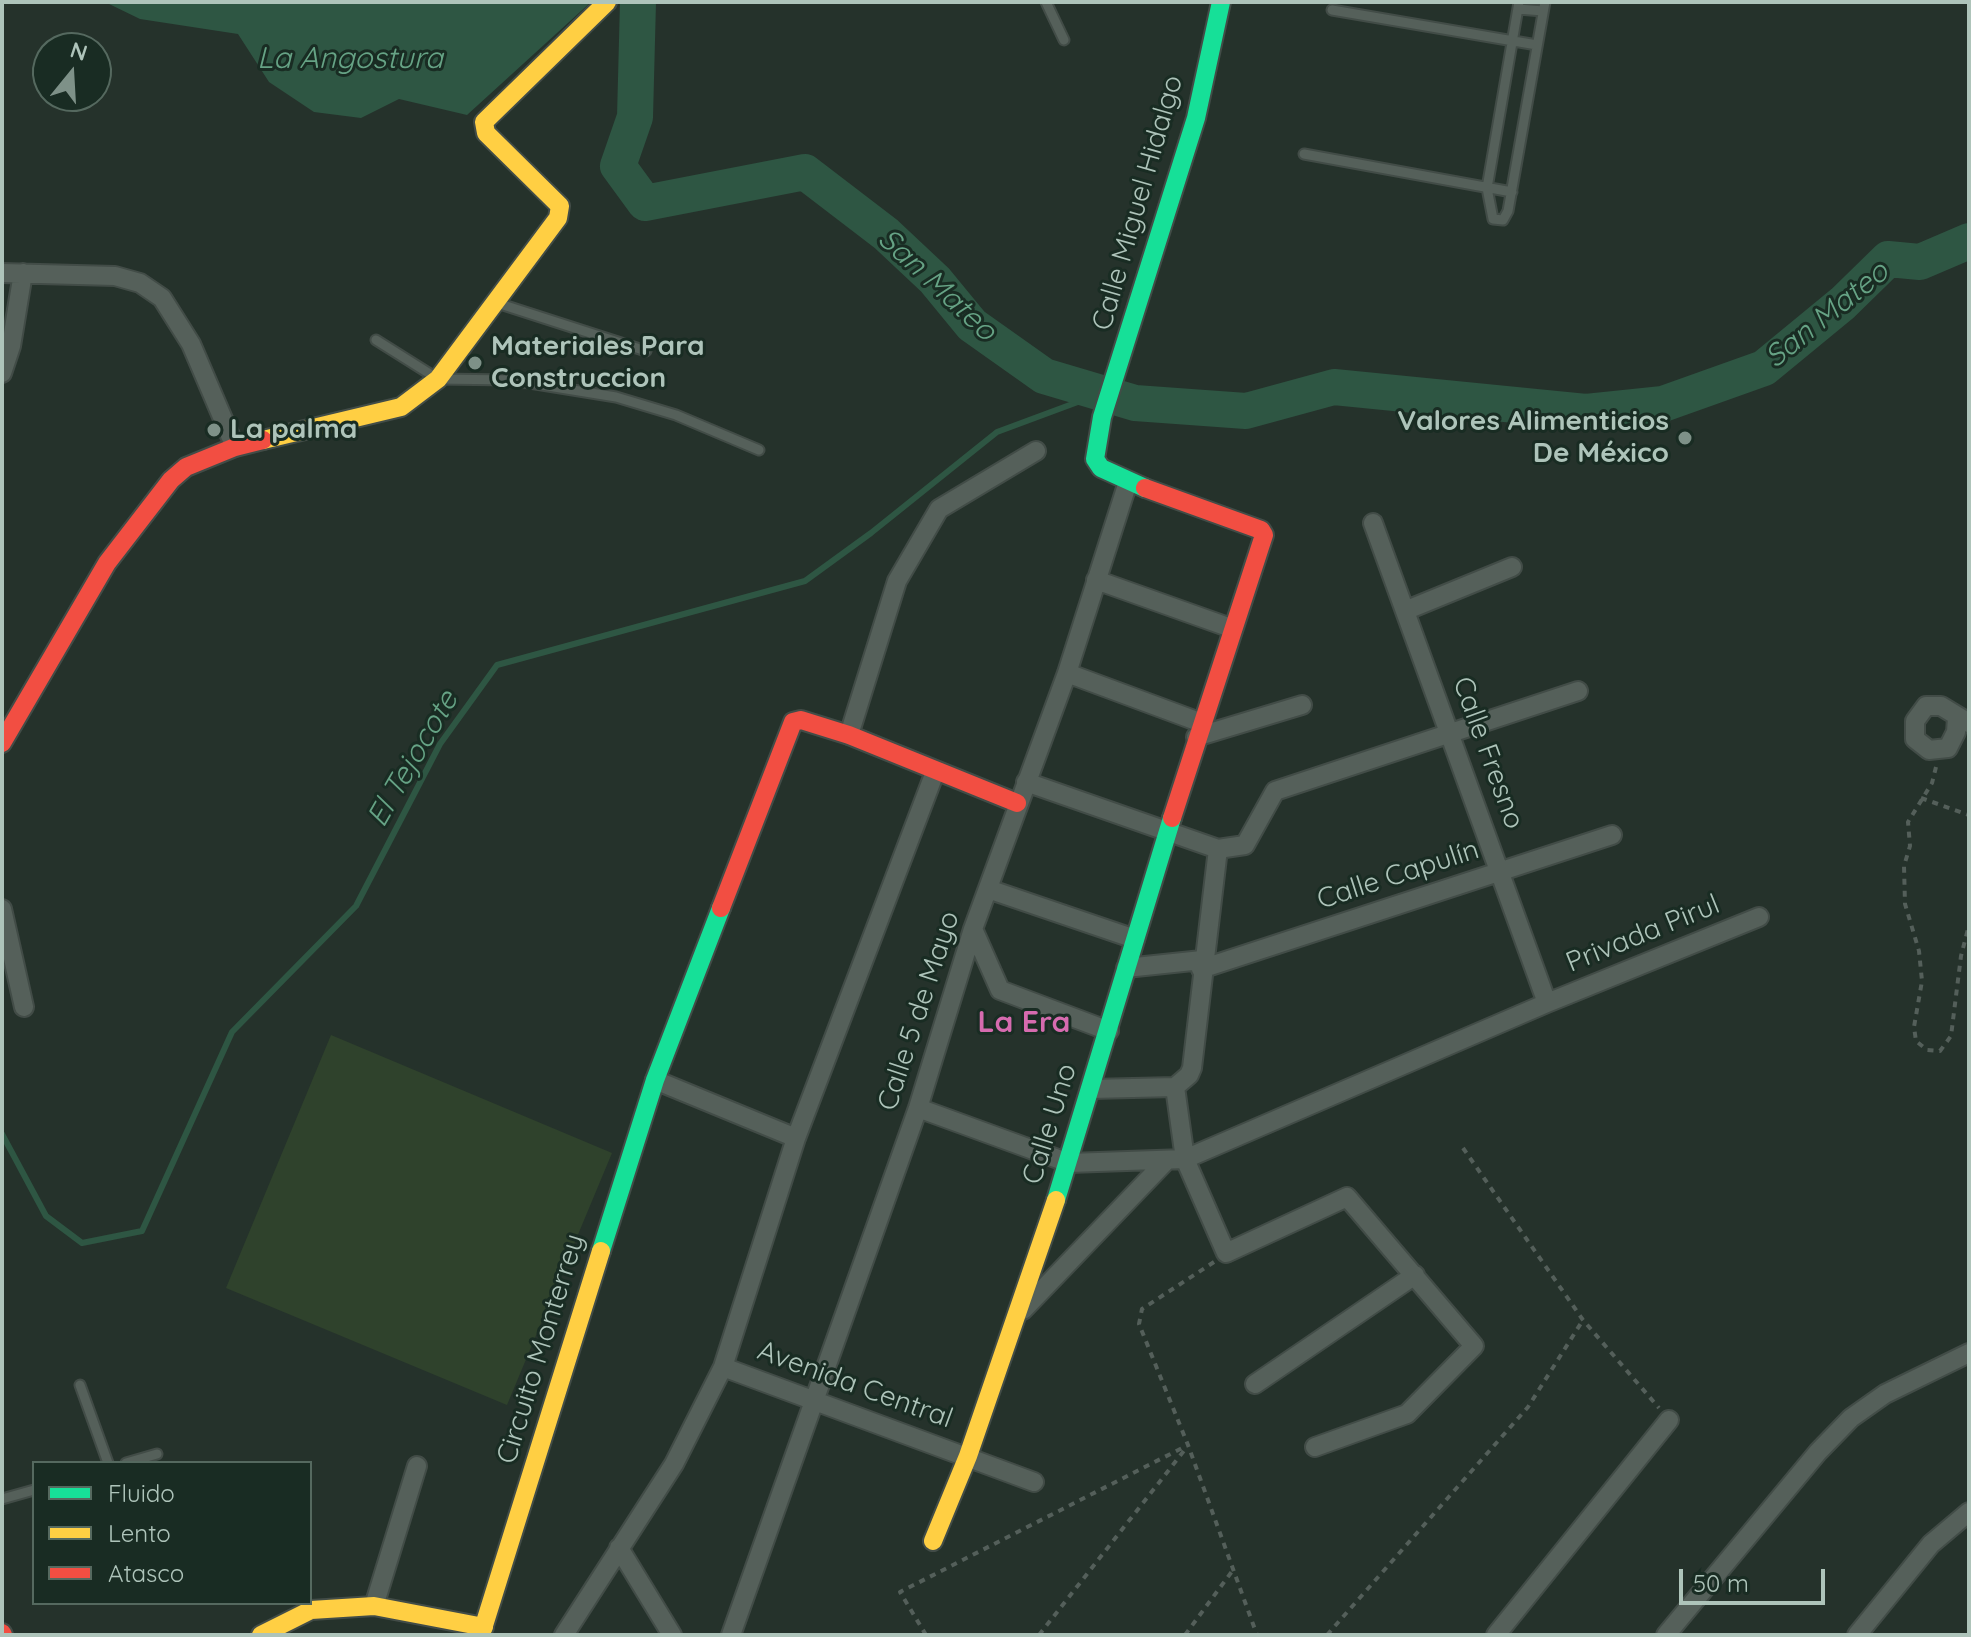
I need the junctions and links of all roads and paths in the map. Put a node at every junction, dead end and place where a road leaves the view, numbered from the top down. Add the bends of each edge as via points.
1 (607, 2) edge
2 (1046, 2) edge
3 (1221, 2) edge
4 (1518, 5) edge
5 (1544, 7) edge
6 (1332, 10) dead end
7 (1064, 40) dead end
8 (1512, 40) junction
9 (1537, 45) junction
10 (1304, 154) dead end
11 (1487, 188) junction
12 (1512, 192) junction
13 (2, 273) edge
14 (23, 273) junction
15 (494, 302) junction
16 (376, 340) dead end
17 (646, 351) dead end
18 (2, 373) edge
19 (438, 379) junction
20 (235, 447) junction
21 (759, 450) dead end
22 (1036, 451) dead end
23 (1128, 482) junction
24 (1373, 523) dead end
25 (1512, 567) dead end
26 (1096, 580) junction
27 (1407, 610) junction
28 (1231, 628) junction
29 (1067, 673) junction
30 (1578, 691) dead end
31 (1302, 705) dead end
32 (1963, 720) edge
33 (1199, 730) junction
34 (1450, 730) junction
35 (849, 735) junction
36 (2, 743) edge
37 (1939, 749) junction
38 (935, 772) junction
39 (1026, 782) junction
40 (1921, 798) junction
41 (1017, 803) junction
42 (1969, 815) edge
43 (1170, 831) junction
44 (1612, 835) dead end
45 (1218, 849) junction
46 (1502, 871) junction
47 (988, 889) junction
48 (2, 909) edge
49 (1759, 917) dead end
50 (1969, 925) edge
51 (973, 929) junction
52 (1135, 939) junction
53 (1202, 965) junction
54 (1126, 968) junction
55 (1547, 1003) junction
56 (24, 1007) dead end
57 (1109, 1031) junction
58 (655, 1080) junction
59 (1175, 1087) junction
60 (1091, 1089) junction
61 (918, 1108) junction
62 (796, 1138) junction
63 (1463, 1148) dead end
64 (1185, 1159) junction
65 (1165, 1162) junction
66 (1069, 1163) junction
67 (1226, 1253) junction
68 (1415, 1275) junction
69 (1016, 1317) junction
70 (1583, 1320) junction
71 (1969, 1353) edge
72 (723, 1367) junction
73 (1255, 1384) dead end
74 (80, 1385) dead end
75 (814, 1399) junction
76 (1669, 1420) joint
77 (1188, 1445) junction
78 (1315, 1447) dead end
79 (157, 1454) dead end
80 (968, 1456) junction
81 (107, 1461) edge
82 (133, 1461) edge
83 (417, 1466) dead end
84 (1034, 1482) dead end
85 (32, 1491) edge
86 (2, 1499) edge
87 (1969, 1512) edge
88 (933, 1541) dead end
89 (619, 1548) junction
90 (1233, 1570) junction
91 (309, 1606) edge
92 (374, 1606) junction
93 (482, 1631) edge
94 (261, 1635) edge
95 (564, 1635) edge
96 (672, 1635) edge
97 (731, 1635) edge
98 (926, 1635) edge
99 (1039, 1635) edge
100 (1185, 1635) edge
101 (1257, 1635) edge
102 (1327, 1635) edge
103 (1496, 1635) edge
104 (1666, 1635) edge
105 (1857, 1635) edge

1 - 15 street via 484,122 486,133 560,206 558,218
2 - 7 lane
3 - 23 street, Calle Miguel Hidalgo via 1196,118 1102,417 1095,459
4 - 5 lane
4 - 8 lane
5 - 9 lane
6 - 8 lane
8 - 9 lane
8 - 11 lane
9 - 12 lane
10 - 11 lane
11 - 12 lane
11 - 12 lane via 1493,219 1503,220
13 - 14 street
14 - 18 street
14 - 20 street via 115,276 140,283 162,298 191,344
15 - 17 lane
15 - 19 street
16 - 19 lane
19 - 20 street via 401,407
19 - 21 lane via 511,380 616,397
20 - 36 street via 201,458 171,480 107,563
22 - 35 street via 939,509 897,581
23 - 26 street, Calle 5 de Mayo
23 - 28 street, Calle Uno via 1261,530 1264,535
24 - 27 street, Calle Fresno
25 - 27 street
26 - 28 street
26 - 29 street, Calle 5 de Mayo
27 - 34 street, Calle Fresno
28 - 33 street, Calle Uno
29 - 33 street
29 - 39 street, Calle 5 de Mayo
30 - 34 street
31 - 33 street
32 - 37 street via 1948,748
32 - 37 street via 1941,706 1926,706 1915,721 1915,739 1929,750
33 - 43 street, Calle Uno
34 - 45 street via 1275,791 1249,842
34 - 46 street, Calle Fresno
35 - 38 street, Circuito Monterrey
35 - 58 street, Circuito Monterrey via 793,722
37 - 40 path via 1932,783
38 - 41 street, Circuito Monterrey
38 - 62 street
39 - 41 street, Calle 5 de Mayo
39 - 43 street
40 - 42 path
40 - 50 path via 1908,822 1903,887 1922,981 1916,1041 1927,1050 1940,1051 1951,1036
41 - 47 street, Calle 5 de Mayo
43 - 45 street
43 - 52 street, Calle Uno
44 - 46 street, Calle Capulín
45 - 53 street
46 - 53 street, Calle Capulín
46 - 55 street, Calle Fresno
47 - 51 street, Calle 5 de Mayo
47 - 52 street
48 - 56 street
49 - 55 street, Privada Pirul
51 - 57 street via 1000,990
51 - 61 street, Calle 5 de Mayo
52 - 54 street, Calle Uno
53 - 54 street, Calle Capulín
53 - 59 street via 1192,1068
54 - 57 street, Calle Uno
55 - 64 street
57 - 60 street, Calle Uno
58 - 62 street
58 - 93 street, Circuito Monterrey
59 - 60 street
59 - 64 street
60 - 66 street, Calle Uno
61 - 66 street
61 - 75 street, Calle 5 de Mayo
62 - 72 street
63 - 70 path
64 - 65 street
64 - 67 street
65 - 66 street
65 - 69 street
66 - 69 street, Calle Uno
67 - 68 street via 1347,1197
67 - 77 path via 1142,1309 1139,1324
68 - 73 street
68 - 78 street via 1474,1346 1407,1414
69 - 80 street, Calle Uno
70 - 76 path
70 - 102 path via 1528,1407
71 - 104 street via 1885,1394 1851,1418
72 - 75 street, Avenida Central
72 - 89 street via 674,1464
74 - 81 lane
75 - 80 street, Avenida Central
75 - 97 street, Calle 5 de Mayo
76 - 103 street
77 - 90 path
77 - 98 path via 900,1592
77 - 99 path
79 - 82 lane
80 - 84 street, Avenida Central
80 - 88 street, Calle Uno
83 - 92 street
85 - 86 lane
87 - 105 street via 1931,1544
89 - 95 street
89 - 96 street
90 - 100 path
90 - 101 path
91 - 92 street
91 - 94 street
92 - 93 street

